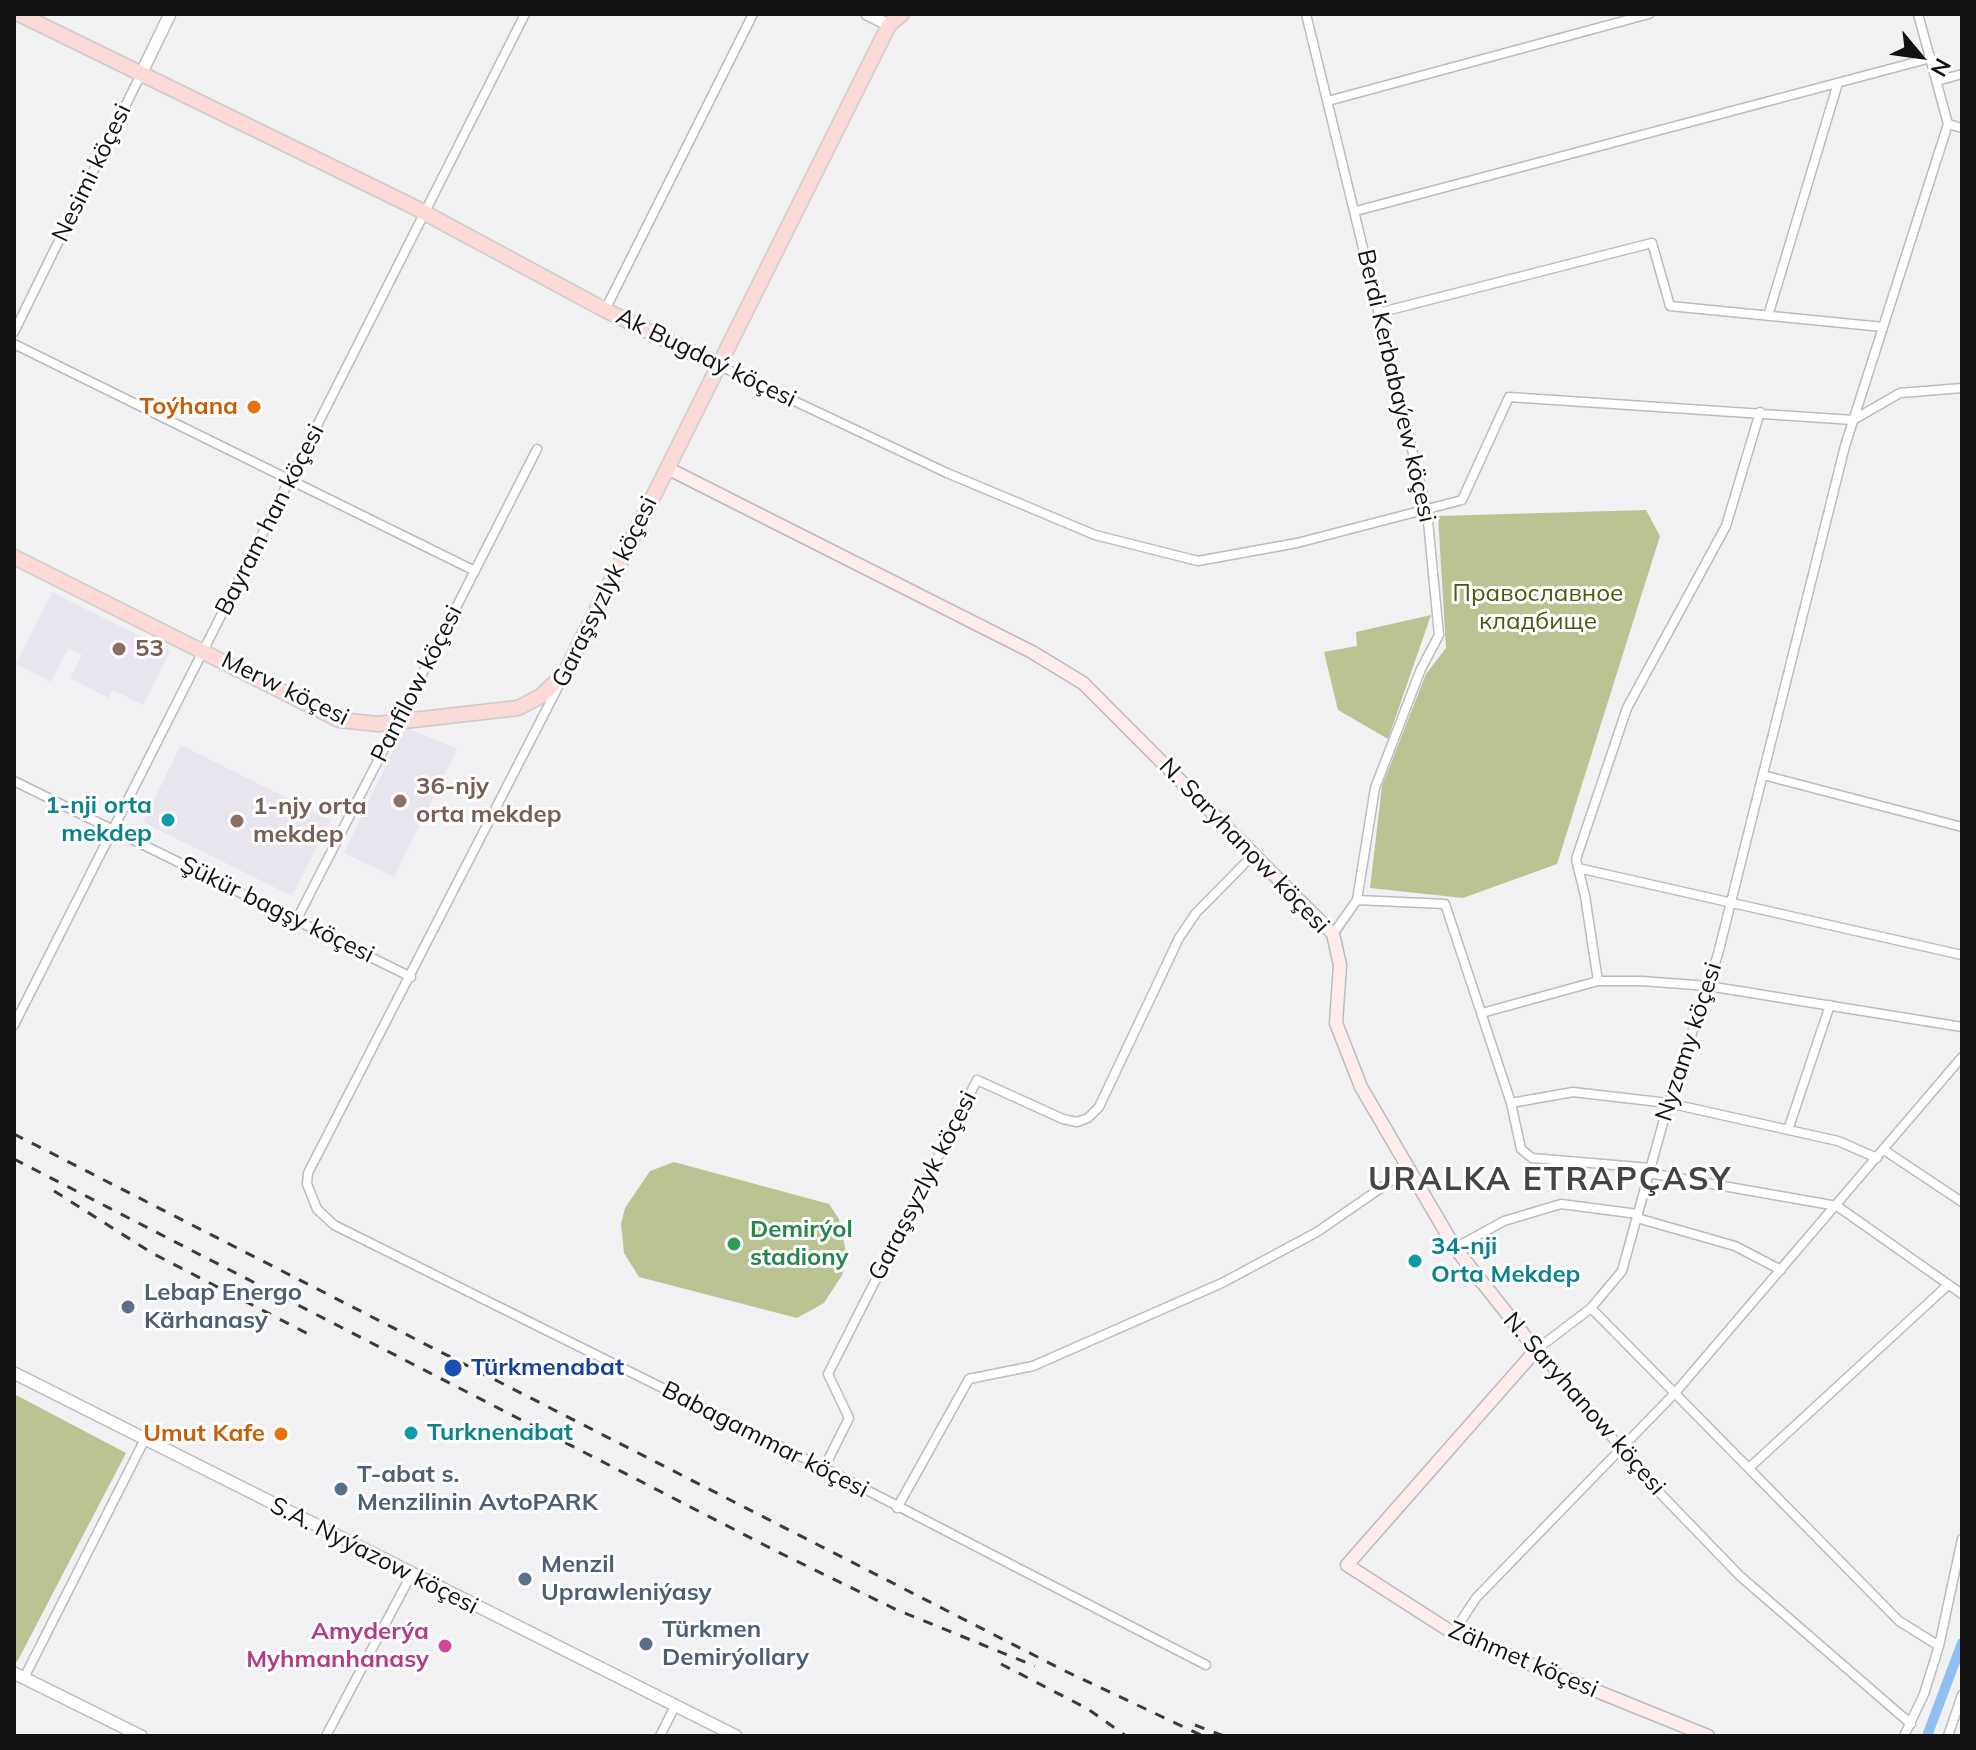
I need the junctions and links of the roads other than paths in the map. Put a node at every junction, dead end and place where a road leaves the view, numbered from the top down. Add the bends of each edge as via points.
1 (19, 14) edge
2 (170, 14) edge
3 (525, 14) edge
4 (753, 14) edge
5 (867, 14) edge
6 (902, 14) edge
7 (1306, 14) edge
8 (1649, 14) edge
9 (1918, 14) edge
10 (1634, 16) edge
11 (892, 19) edge
12 (1931, 58) junction
13 (141, 74) junction
14 (1962, 74) edge
15 (1937, 81) junction
16 (1838, 83) junction
17 (1328, 101) junction
18 (1948, 124) junction
19 (1962, 128) edge
20 (1356, 211) junction
21 (425, 214) junction
22 (605, 310) junction
23 (1378, 313) junction
24 (1768, 316) junction
25 (1883, 327) junction
26 (14, 332) edge
27 (14, 344) edge
28 (718, 365) junction
29 (1962, 388) edge
30 (1760, 412) junction
31 (1853, 420) junction
32 (537, 449) dead end
33 (667, 468) junction
34 (291, 479) junction
35 (1427, 511) junction
36 (14, 557) edge
37 (475, 571) junction
38 (203, 650) junction
39 (565, 673) junction
40 (397, 721) junction
41 (1763, 775) junction
42 (14, 781) edge
43 (1962, 827) edge
44 (114, 830) junction
45 (1254, 854) junction
46 (1578, 868) junction
47 (1357, 900) junction
48 (1731, 903) junction
49 (297, 919) junction
50 (1333, 934) junction
51 (1962, 955) edge
52 (411, 977) junction
53 (1598, 981) junction
54 (1708, 986) junction
55 (1830, 1005) junction
56 (1482, 1013) junction
57 (14, 1025) edge
58 (1962, 1027) edge
59 (1962, 1057) edge
60 (1511, 1103) junction
61 (1668, 1103) junction
62 (1788, 1130) junction
63 (1884, 1150) junction
64 (1877, 1158) junction
65 (1407, 1170) junction
66 (1650, 1170) junction
67 (308, 1173) joint
68 (1962, 1202) edge
69 (1837, 1206) junction
70 (1637, 1216) junction
71 (1455, 1248) junction
72 (1781, 1270) junction
73 (1948, 1285) junction
74 (1962, 1294) edge
75 (1591, 1308) junction
76 (1536, 1350) junction
77 (14, 1373) edge
78 (1675, 1393) junction
79 (145, 1439) junction
80 (1621, 1450) junction
81 (824, 1468) junction
82 (1749, 1468) junction
83 (897, 1508) junction
84 (1962, 1539) edge
85 (1347, 1565) joint
86 (411, 1575) junction
87 (1453, 1633) junction
88 (1939, 1646) junction
89 (1206, 1665) dead end
90 (19, 1675) edge
91 (1962, 1695) edge
92 (675, 1706) junction
93 (1911, 1724) junction
94 (141, 1736) edge
95 (326, 1736) edge
96 (660, 1736) edge
97 (736, 1736) edge
98 (1708, 1736) edge
99 (1904, 1736) edge
100 (1948, 1736) edge

1 - 13 main road, Ak Bugdaý köçesi
2 - 13 street, Nesimi köçesi
3 - 21 street, Bayram han köçesi
4 - 22 street
5 - 11 street
6 - 11 main road, Garaşsyzlyk köçesi
7 - 17 street, Berdi Kerbabaýew köçesi
8 - 10 street
9 - 12 street
10 - 17 street
11 - 28 main road, Garaşsyzlyk köçesi
12 - 15 street
12 - 16 street
13 - 21 main road, Ak Bugdaý köçesi
13 - 26 street, Nesimi köçesi
14 - 15 street
15 - 18 street
16 - 20 street
16 - 24 street
17 - 20 street, Berdi Kerbabaýew köçesi
18 - 19 street
18 - 25 street, Nyzamy köçesi
20 - 23 street, Berdi Kerbabaýew köçesi
21 - 22 main road, Ak Bugdaý köçesi
21 - 34 street, Bayram han köçesi
22 - 28 main road, Ak Bugdaý köçesi
23 - 24 street via 1652,243 1670,306
23 - 35 street, Berdi Kerbabaýew köçesi
24 - 25 street
25 - 31 street, Nyzamy köçesi
27 - 34 street
28 - 33 main road, Garaşsyzlyk köçesi
28 - 35 street, Ak Bugdaý köçesi via 947,473 1095,535 1198,561
29 - 31 street via 1900,393
30 - 31 street
30 - 35 street, Ak Bugdaý köçesi via 1509,397 1462,500
30 - 46 street via 1726,526 1627,708 1576,859
31 - 41 street, Nyzamy köçesi
32 - 37 street, Panfilow köçesi
33 - 39 main road, Garaşsyzlyk köçesi
33 - 45 main road, N. Saryhanow köçesi via 1032,652 1083,683
34 - 37 street
34 - 38 street, Bayram han köçesi
35 - 47 street, Berdi Kerbabaýew köçesi via 1439,635 1375,788
36 - 38 main road, Merw köçesi
37 - 40 street, Panfilow köçesi
38 - 40 main road, Merw köçesi via 339,720 360,725
38 - 44 street, Bayram han köçesi
39 - 40 main road, Merw köçesi via 541,696 518,708
39 - 52 street, Garaşsyzlyk köçesi
40 - 49 street, Panfilow köçesi
41 - 43 street
41 - 48 street, Nyzamy köçesi
42 - 44 street, Şükür bagşy köçesi
44 - 49 street, Şükür bagşy köçesi
44 - 57 street, Bayram han köçesi
45 - 50 main road, N. Saryhanow köçesi
45 - 81 street, Garaşsyzlyk köçesi via 1179,938 1099,1107 1088,1118 1063,1119 977,1080 828,1374 849,1418
46 - 48 street
46 - 53 street
47 - 50 street, Berdi Kerbabaýew köçesi
47 - 56 street via 1445,904
48 - 51 street
48 - 54 street, Nyzamy köçesi
49 - 52 street, Şükür bagşy köçesi
50 - 65 main road, N. Saryhanow köçesi via 1340,965 1336,1023 1361,1087
52 - 67 street, Garaşsyzlyk köçesi
53 - 54 street
53 - 56 street
54 - 55 street
54 - 61 street, Nyzamy köçesi
55 - 58 street
55 - 62 street
56 - 60 street
59 - 63 street
60 - 61 street via 1573,1092
60 - 66 street via 1521,1149 1532,1158
61 - 62 street
61 - 66 street, Nyzamy köçesi
62 - 64 street via 1838,1141
63 - 64 street
63 - 68 street
64 - 69 street
65 - 71 main road, N. Saryhanow köçesi
65 - 83 street via 1317,1232 1222,1283 1033,1366 969,1379
66 - 69 street
66 - 70 street, Nyzamy köçesi
67 - 81 street, Babagammar köçesi via 311,1198 334,1225
69 - 72 street
69 - 73 street
70 - 71 street via 1561,1204 1504,1221
70 - 72 street via 1735,1246
70 - 75 street, Nyzamy köçesi via 1622,1271
71 - 76 main road, N. Saryhanow köçesi
72 - 78 street
73 - 74 street
73 - 82 street
75 - 76 street, Nyzamy köçesi
75 - 78 street
76 - 80 street, N. Saryhanow köçesi
76 - 85 main road, Nyzamy köçesi
77 - 79 street, S.A. Nyýazow köçesi
78 - 80 street
78 - 82 street
79 - 86 street, S.A. Nyýazow köçesi
79 - 90 street
80 - 87 street via 1476,1598
80 - 93 street, N. Saryhanow köçesi via 1740,1576
81 - 83 street, Babagammar köçesi
82 - 88 street via 1899,1621
83 - 89 street, Babagammar köçesi
84 - 88 street
85 - 87 main road, Zähmet köçesi
86 - 92 street, S.A. Nyýazow köçesi
86 - 95 street
87 - 98 main road, Zähmet köçesi
88 - 93 street
90 - 94 street
91 - 100 street
92 - 96 street
92 - 97 street, S.A. Nyýazow köçesi
93 - 99 street

